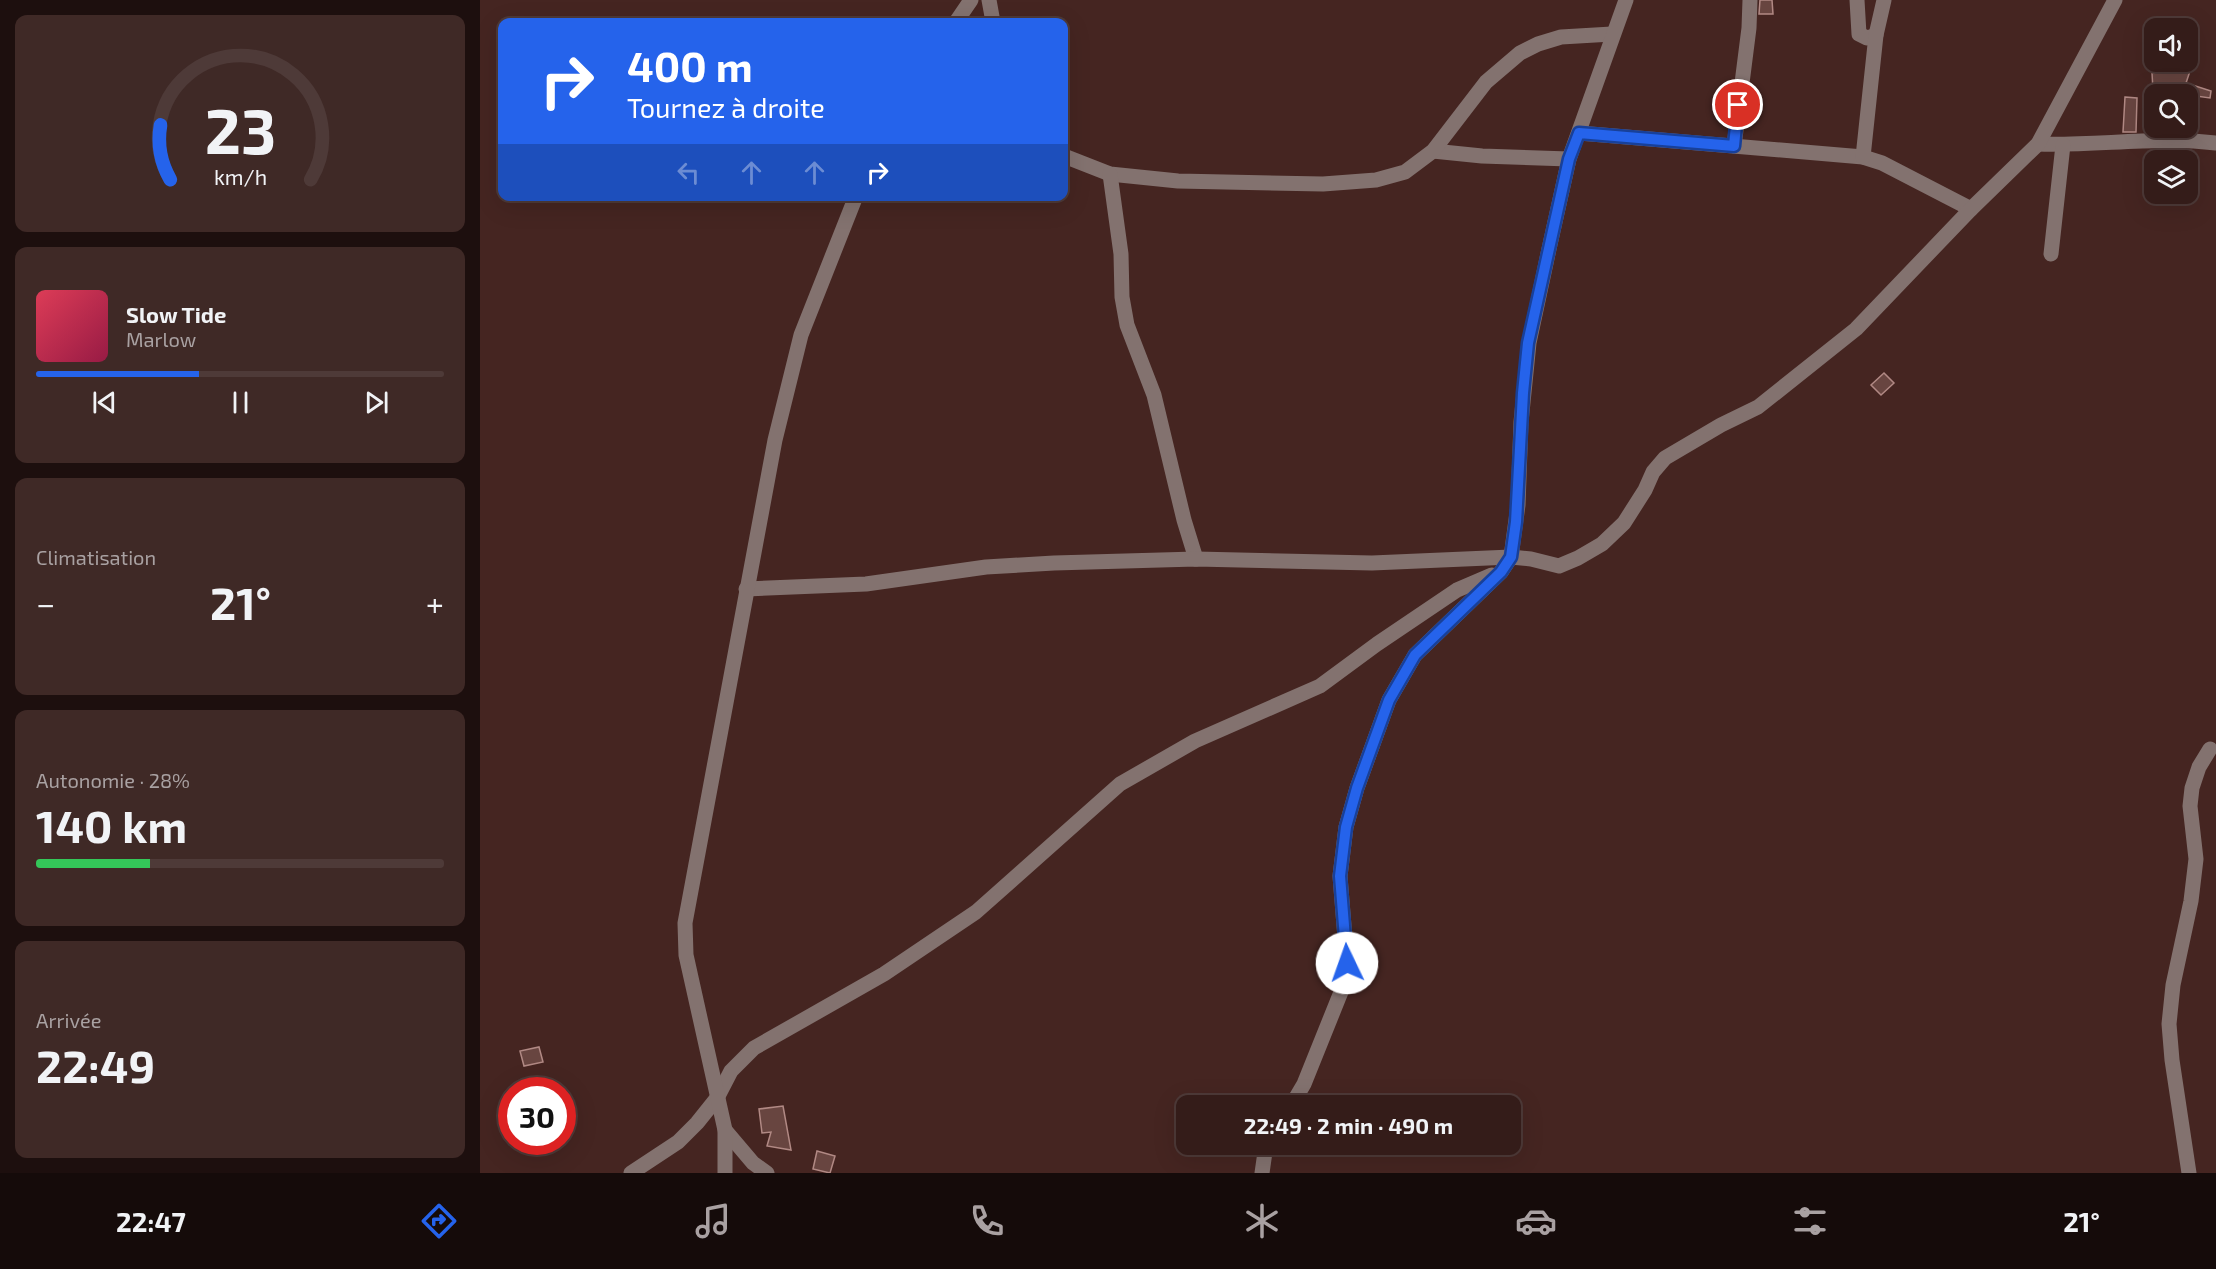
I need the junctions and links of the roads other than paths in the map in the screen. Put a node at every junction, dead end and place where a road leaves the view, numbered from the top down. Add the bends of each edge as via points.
1 (971, 0) edge
2 (989, 0) edge
3 (1626, 0) edge
4 (1750, 0) edge
5 (1857, 0) edge
6 (1884, 0) edge
7 (2115, 0) edge
8 (959, 18) edge
9 (992, 18) edge
10 (1612, 34) junction
11 (1876, 35) junction
12 (1579, 133) junction
13 (2216, 143) edge
14 (2038, 144) junction
15 (2063, 145) junction
16 (1734, 146) junction
17 (1433, 151) junction
18 (1863, 157) junction
19 (1068, 158) edge
20 (1569, 159) junction
21 (1110, 174) junction
22 (854, 201) edge
23 (1971, 210) junction
24 (2050, 254) dead end
25 (1511, 557) junction
26 (1196, 559) junction
27 (1501, 572) junction
28 (746, 589) junction
29 (2210, 749) dead end
30 (1298, 1095) edge
31 (717, 1098) junction
32 (725, 1130) junction
33 (1265, 1155) edge
34 (631, 1173) edge
35 (725, 1173) edge
36 (767, 1173) edge
37 (1262, 1173) edge
38 (2189, 1173) edge

1 - 8 street
2 - 9 street
3 - 10 street
4 - 16 street
5 - 11 street via 1859,34 1867,38
6 - 11 street
7 - 14 street
10 - 12 street
10 - 17 street via 1562,37 1520,53 1486,82
11 - 18 street
12 - 16 street
12 - 20 street
13 - 15 street
14 - 15 street
14 - 23 street
15 - 24 street
16 - 18 street
17 - 20 street
17 - 21 street via 1405,172 1376,180 1323,184 1178,181
18 - 23 street
19 - 21 street
20 - 25 street via 1528,343
21 - 26 street via 1127,325 1154,395
22 - 28 street via 801,335 775,440
23 - 25 street via 1856,329 1758,407 1721,424 1665,459 1653,472 1624,523 1602,544 1559,566
25 - 26 street via 1372,563
25 - 27 street
26 - 28 street via 986,567 866,584
27 - 30 street via 1415,655 1389,700 1346,827 1340,876 1347,963 1343,987
27 - 31 street via 1457,590 1320,686 1195,741 1120,784 976,912 884,974 754,1048 731,1071
28 - 31 street via 685,923 686,955
29 - 38 street via 2192,788 2190,806 2196,859 2169,1024
31 - 32 street
31 - 34 street via 678,1142
32 - 35 street
32 - 36 street via 753,1163
33 - 37 street

